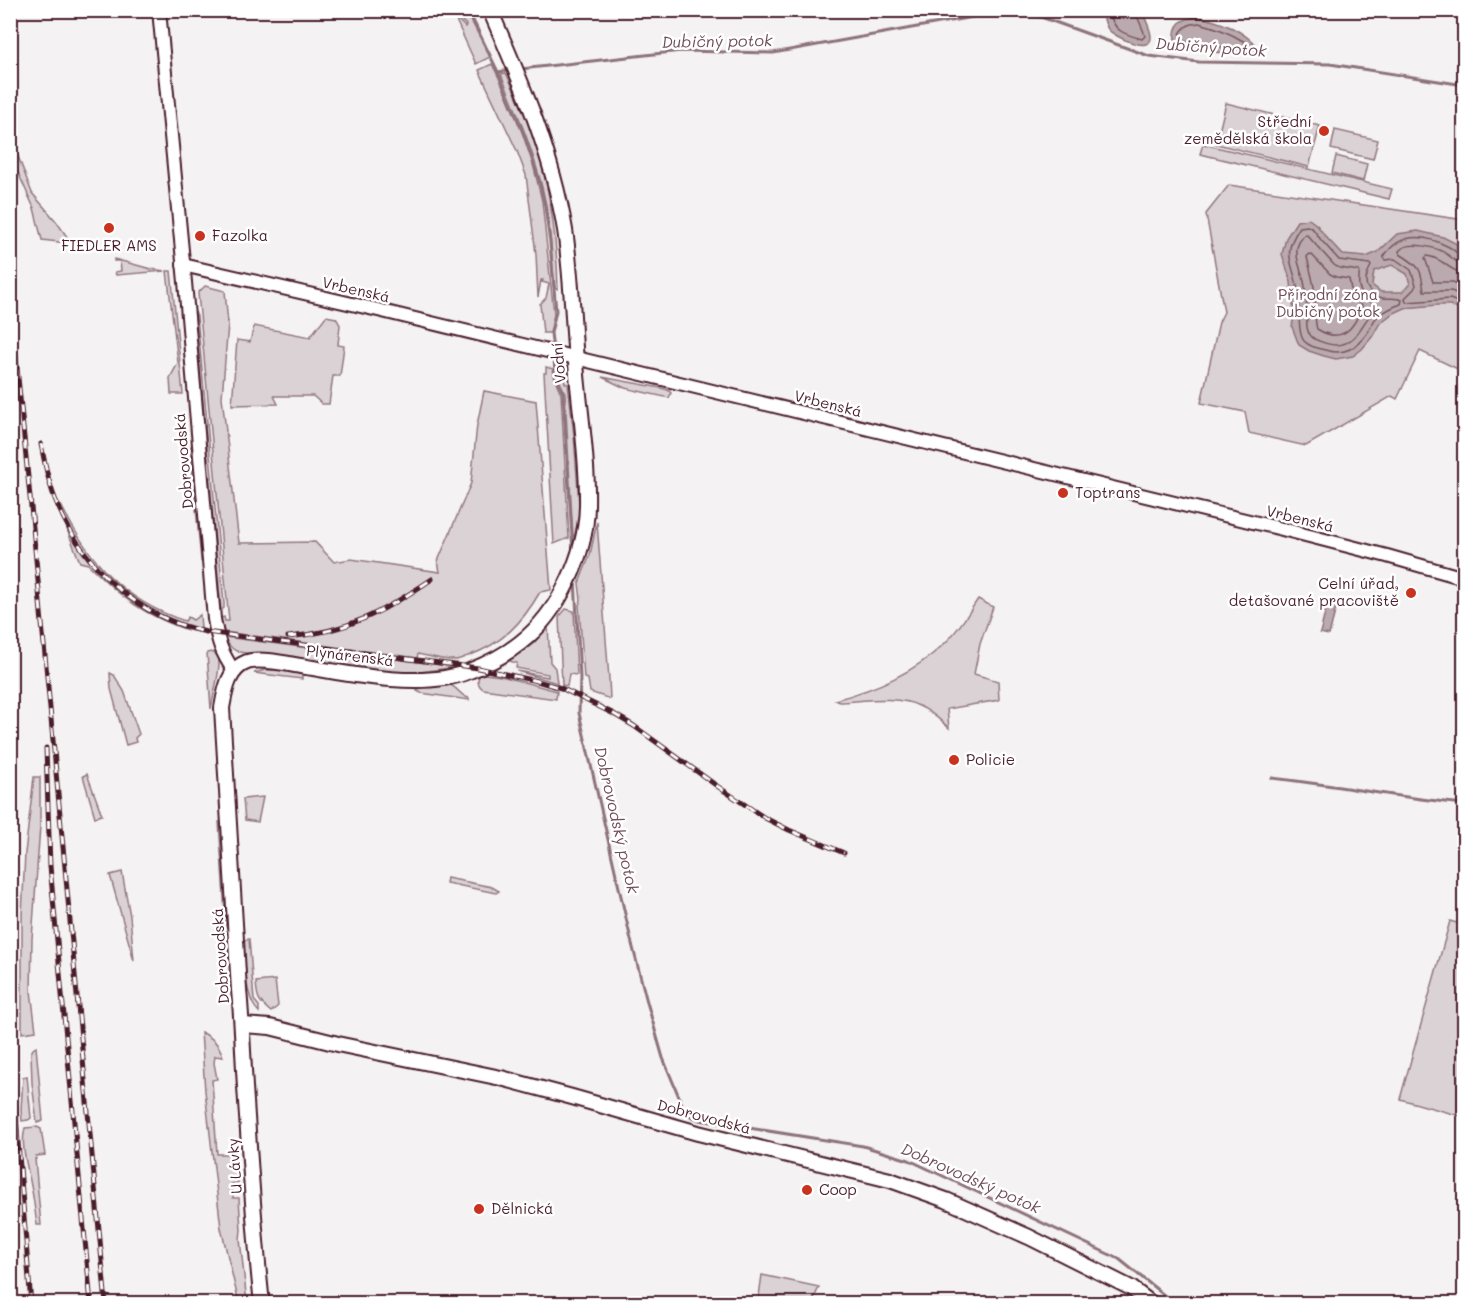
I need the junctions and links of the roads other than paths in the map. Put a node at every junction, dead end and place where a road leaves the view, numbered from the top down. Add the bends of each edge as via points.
1 (159, 10) edge
2 (490, 10) edge
3 (183, 265) junction
4 (576, 358) junction
5 (1464, 578) edge
6 (234, 671) junction
7 (464, 674) joint
8 (243, 1025) junction
9 (262, 1304) edge
10 (1152, 1304) edge

1 - 3 street, Dobrovodská
2 - 4 main road, Vodní via 544,146 562,215
3 - 4 street, Vrbenská
3 - 6 street, Dobrovodská via 214,619 223,654
4 - 5 street, Vrbenská
4 - 7 main road, Vodní via 587,507 577,558 559,597 521,643
6 - 7 main road, Plynárenská via 248,662 274,661 375,677 441,679
6 - 8 main road, Dobrovodská via 222,708
8 - 9 main road, U Lávky
8 - 10 main road, Dobrovodská via 270,1027 492,1076 698,1133 890,1180 1029,1237 1131,1288

